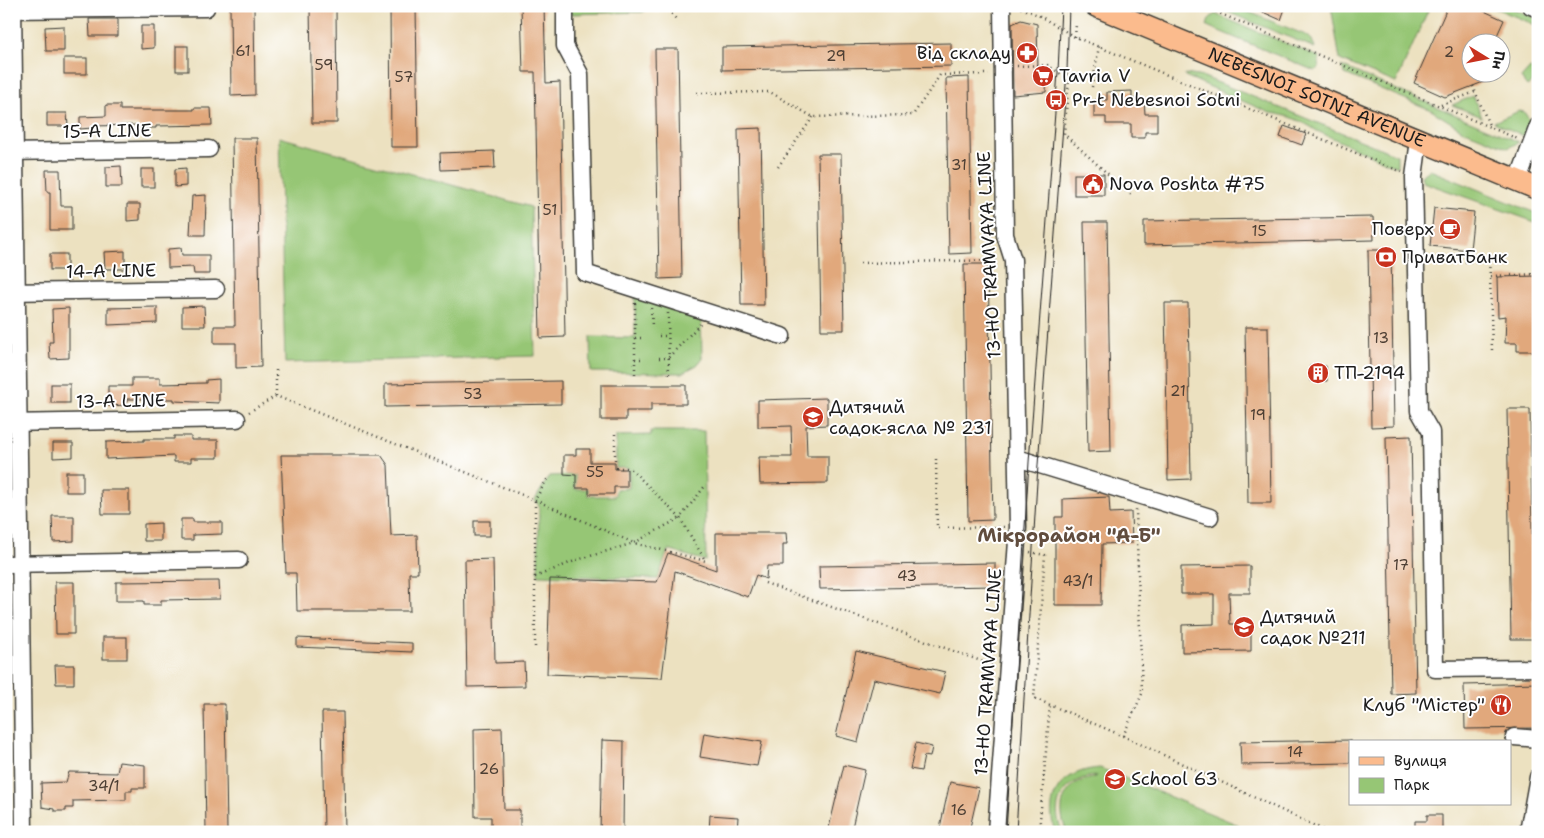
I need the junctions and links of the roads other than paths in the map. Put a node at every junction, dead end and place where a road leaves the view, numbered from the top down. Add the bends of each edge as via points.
1 (564, 6) edge
2 (1002, 6) edge
3 (1096, 6) edge
4 (1531, 6) edge
5 (206, 8) dead end
6 (11, 9) edge
7 (1538, 9) edge
8 (1538, 126) edge
9 (1419, 140) junction
10 (209, 149) dead end
11 (11, 152) edge
12 (1518, 180) junction
13 (1538, 189) edge
14 (216, 289) dead end
15 (12, 292) edge
16 (782, 336) dead end
17 (237, 419) road end
18 (12, 423) edge
19 (1016, 458) junction
20 (1210, 517) dead end
21 (239, 560) dead end
22 (13, 564) edge
23 (1538, 668) edge
24 (14, 705) edge
25 (1514, 738) dead end
26 (1538, 739) edge
27 (1538, 777) edge
28 (24, 832) edge
29 (996, 832) edge
30 (1528, 832) edge

1 - 16 street via 565,46 580,74 585,273
2 - 19 street, 13-HO TRAMVAYA LINE via 1005,235 1013,260
3 - 9 main road, NEBESNOI SOTNI AVENUE
4 - 7 street
5 - 6 street
6 - 11 street
8 - 12 street
9 - 12 main road, NEBESNOI SOTNI AVENUE
9 - 23 street via 1414,177 1419,411 1431,432 1435,669
10 - 11 street, 15-A LINE
11 - 15 street
12 - 13 main road, NEBESNOI SOTNI AVENUE
14 - 15 street, 14-A LINE
15 - 18 street
17 - 18 street, 13-A LINE
18 - 22 street
19 - 20 street
19 - 29 street, 13-HO TRAMVAYA LINE via 1018,527
21 - 22 street
22 - 24 street
24 - 28 street
25 - 26 street
27 - 30 street

